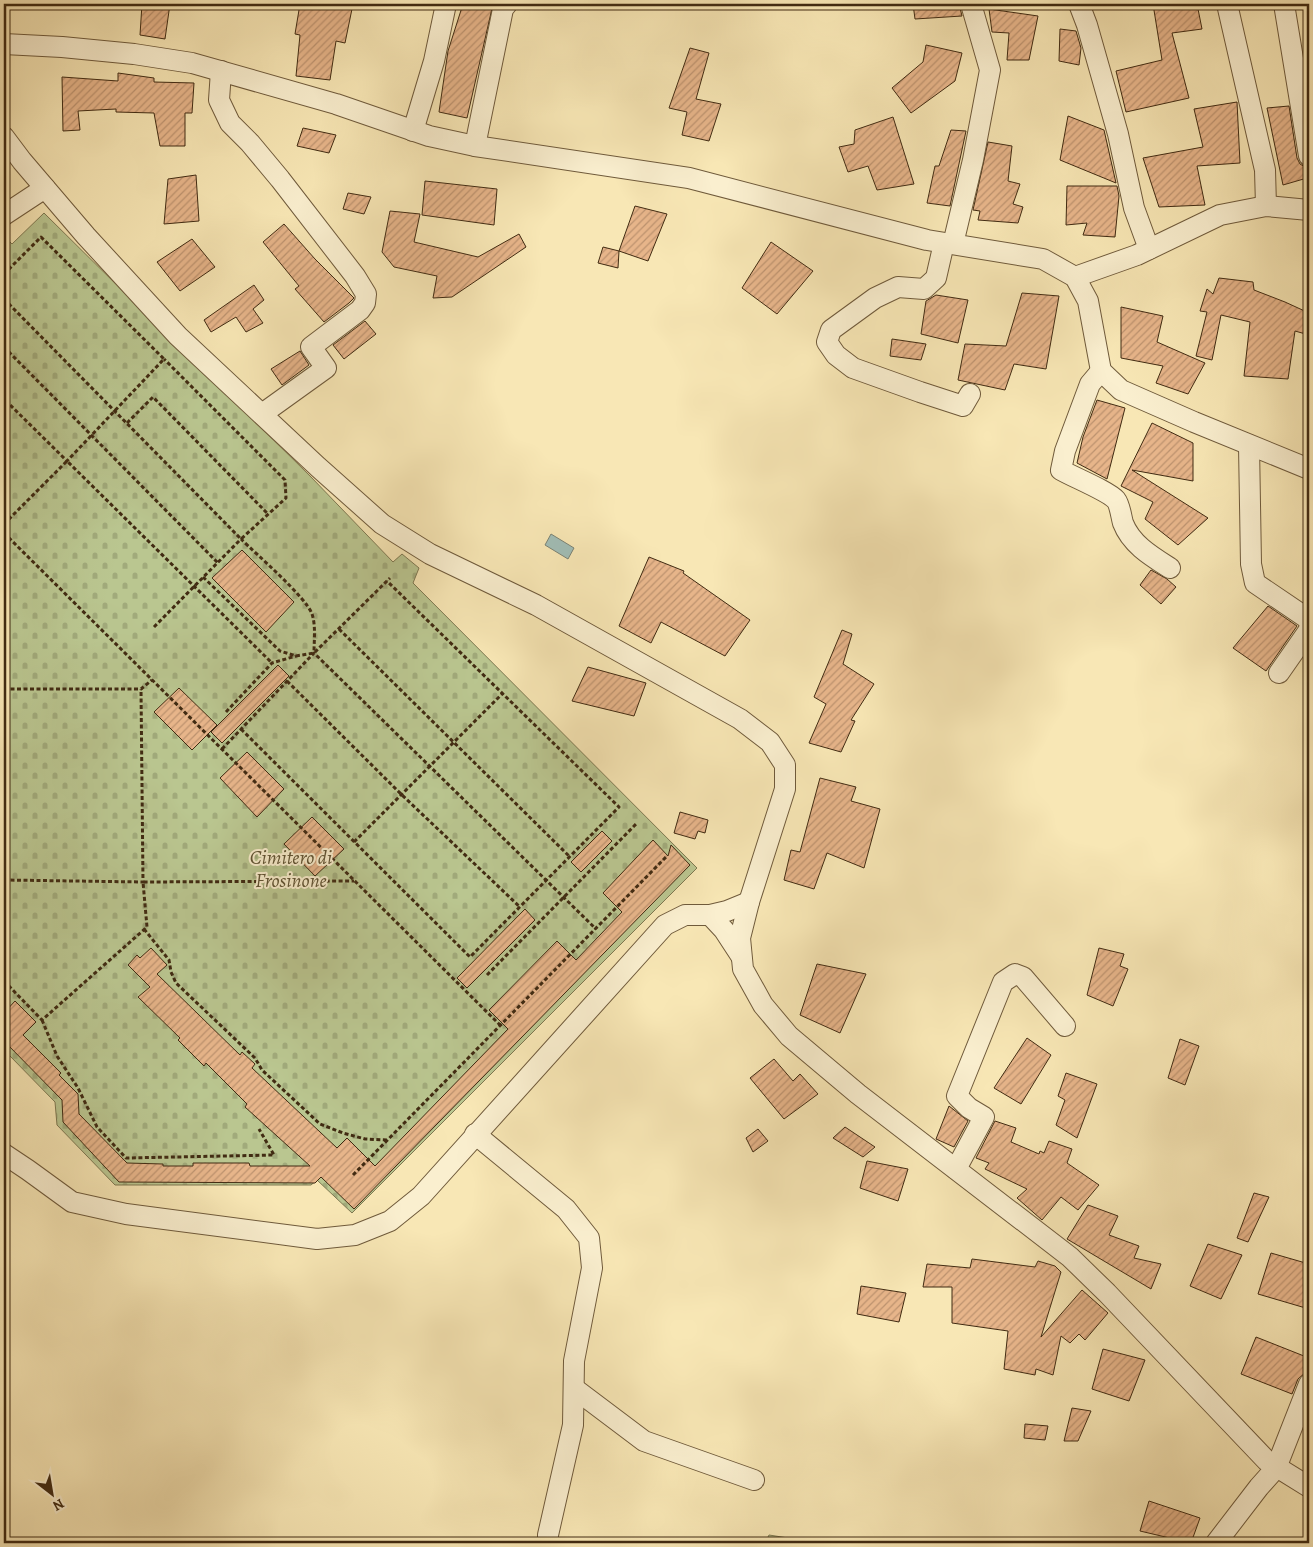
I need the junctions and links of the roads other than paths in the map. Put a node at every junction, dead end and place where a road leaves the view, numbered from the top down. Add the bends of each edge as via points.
1 (446, 4) edge
2 (507, 4) edge
3 (971, 4) edge
4 (1079, 4) edge
5 (1227, 4) edge
6 (1284, 4) edge
7 (4, 44) edge
8 (220, 71) junction
9 (413, 131) junction
10 (4, 137) edge
11 (475, 146) junction
12 (1309, 156) edge
13 (45, 188) junction
14 (1266, 206) junction
15 (1309, 210) edge
16 (4, 215) edge
17 (949, 244) junction
18 (1149, 249) junction
19 (1075, 277) junction
20 (1101, 371) junction
21 (970, 394) dead end
22 (262, 414) junction
23 (1250, 445) junction
24 (1309, 469) edge
25 (1170, 568) dead end
26 (1309, 623) edge
27 (1309, 630) edge
28 (1279, 673) dead end
29 (749, 902) junction
30 (710, 915) junction
31 (741, 956) junction
32 (1065, 1026) dead end
33 (475, 1134) junction
34 (4, 1154) edge
35 (956, 1169) junction
36 (1309, 1384) edge
37 (575, 1389) junction
38 (1276, 1468) junction
39 (754, 1480) dead end
40 (1309, 1487) edge
41 (548, 1543) edge
42 (1216, 1543) edge

1 - 9 street via 434,61
2 - 11 street via 503,9
3 - 17 street via 990,70 971,169
4 - 18 street via 1118,134 1134,208
5 - 14 street via 1265,170
6 - 12 street
7 - 8 street via 134,54
8 - 9 street via 336,104
8 - 22 street via 219,100 230,123 280,179 366,294 360,310 311,347 326,368
9 - 11 street
10 - 13 street
11 - 17 street via 689,178
13 - 16 street
13 - 22 street via 178,336
14 - 15 street
14 - 18 street via 1220,215
17 - 19 street via 1043,259
17 - 21 street via 936,278 924,289 898,287 875,298 831,330 827,342 836,356 853,368 963,406
18 - 19 street
19 - 20 street via 1088,302
20 - 23 street via 1121,390
20 - 25 street via 1090,384 1061,470 1116,501 1132,540
22 - 29 street via 382,524 407,542 545,610 740,719 770,742 785,765 785,789
23 - 24 street
23 - 26 street via 1251,564 1255,582 1308,619
27 - 28 street
29 - 30 street
29 - 31 street via 740,938
30 - 31 street
30 - 33 street via 685,915 665,925
31 - 35 street via 743,969 763,1005 789,1036
32 - 35 street via 1023,977 1015,974 1003,982 957,1096 984,1117
33 - 34 street via 421,1196 390,1221 355,1235 317,1239 126,1214 72,1202
33 - 37 street via 566,1209 589,1238 592,1268 574,1361
35 - 38 street via 1070,1257
36 - 38 street
37 - 39 street via 644,1441
37 - 41 street via 573,1425
38 - 40 street
38 - 42 street

